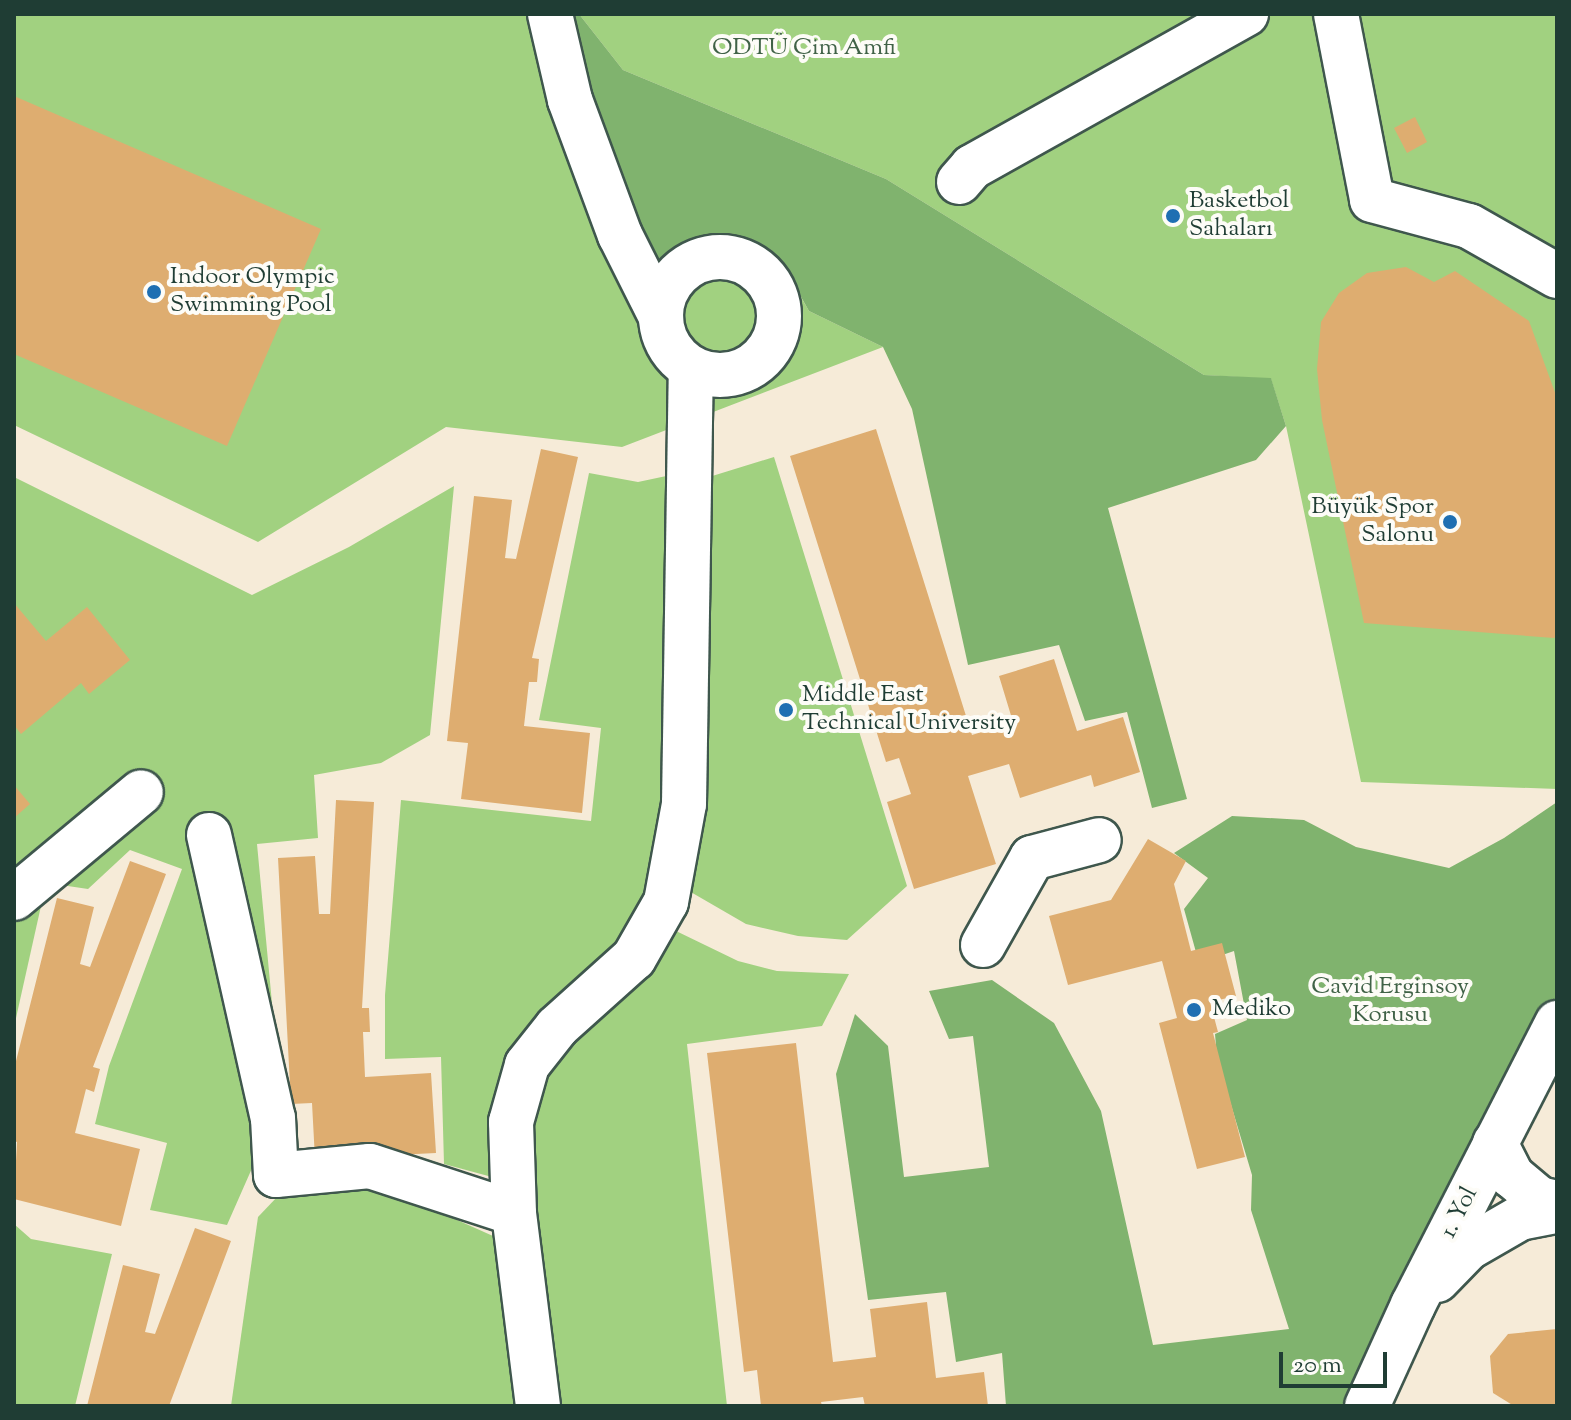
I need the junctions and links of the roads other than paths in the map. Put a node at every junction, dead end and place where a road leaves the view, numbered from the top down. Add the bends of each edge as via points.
1 (550, 14) edge
2 (1246, 14) edge
3 (1336, 14) edge
4 (959, 182) dead end
5 (1557, 276) edge
6 (661, 317) junction
7 (691, 368) junction
8 (141, 792) dead end
9 (209, 835) dead end
10 (1099, 840) dead end
11 (14, 898) edge
12 (983, 945) dead end
13 (1557, 1023) edge
14 (1495, 1143) junction
15 (1557, 1203) edge
16 (1557, 1211) edge
17 (514, 1213) junction
18 (1413, 1305) junction
19 (538, 1406) edge
20 (1367, 1406) edge

1 - 6 street via 570,100 620,235
2 - 4 street via 972,167
3 - 5 street via 1372,200 1469,226
6 - 7 street via 675,355
6 - 7 street via 674,278 709,258 748,263 774,290 779,327 761,360 727,376
7 - 17 street via 684,804 666,902 634,958 557,1027 527,1065 511,1122
8 - 11 street
9 - 17 street via 273,1118 276,1175 370,1166
10 - 12 street via 1032,858
13 - 14 street, 1. Yol
14 - 15 street via 1512,1176 1539,1199
14 - 18 street, 1. Yol
16 - 18 street via 1520,1218 1468,1248
17 - 19 street
18 - 20 street, 1. Yol

